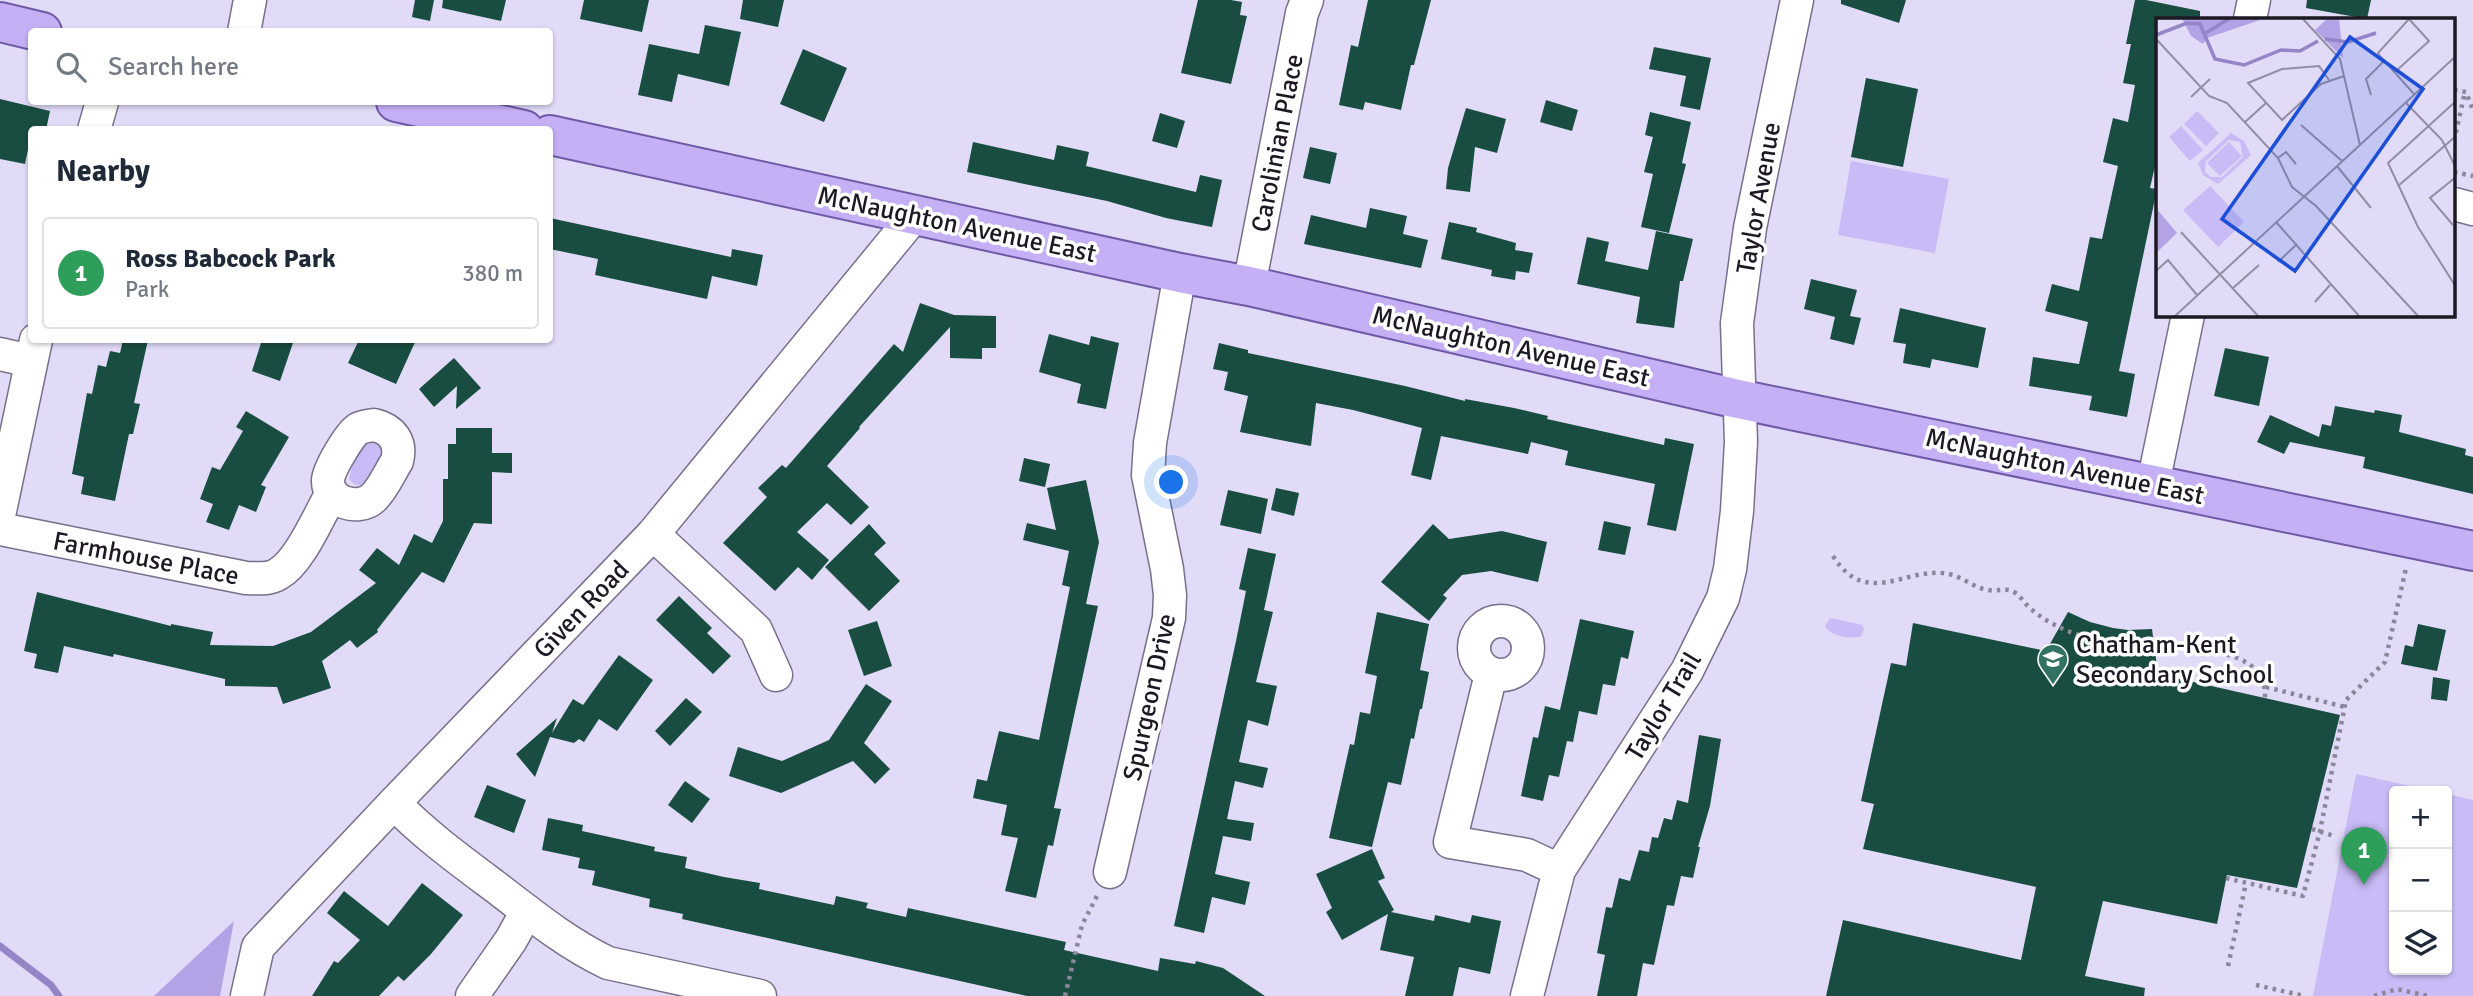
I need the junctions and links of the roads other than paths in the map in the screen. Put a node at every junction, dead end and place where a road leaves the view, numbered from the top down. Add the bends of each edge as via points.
1 (250, 0) edge
2 (1307, 0) edge
3 (1797, 0) edge
4 (2254, 0) edge
5 (2250, 18) edge
6 (0, 22) edge
7 (245, 28) edge
8 (28, 29) edge
9 (80, 105) edge
10 (101, 105) edge
11 (410, 105) edge
12 (79, 126) edge
13 (95, 126) edge
14 (506, 126) edge
15 (553, 136) edge
16 (2456, 205) edge
17 (2473, 209) edge
18 (915, 215) junction
19 (1180, 273) junction
20 (1249, 286) junction
21 (2188, 317) edge
22 (34, 350) edge
23 (0, 354) edge
24 (1738, 399) junction
25 (2152, 484) junction
26 (332, 493) dead end
27 (0, 511) edge
28 (0, 529) edge
29 (653, 534) junction
30 (2473, 551) edge
31 (1490, 674) dead end
32 (776, 675) dead end
33 (394, 803) junction
34 (1559, 870) junction
35 (1110, 872) road end
36 (527, 911) junction
37 (247, 996) edge
38 (472, 996) edge
39 (760, 996) edge
40 (1527, 996) edge

1 - 7 street
2 - 20 street, Carolinian Place
3 - 24 street, Taylor Avenue via 1750,228 1737,323
4 - 5 street
6 - 8 main road
9 - 12 street
10 - 13 street
11 - 14 main road
15 - 18 main road, McNaughton Avenue East
16 - 17 street
18 - 19 main road, McNaughton Avenue East
18 - 29 street, Given Road
19 - 20 main road, McNaughton Avenue East
19 - 35 street, Spurgeon Drive via 1148,475 1167,569 1169,618
20 - 24 main road, McNaughton Avenue East
21 - 25 street
22 - 23 street
22 - 27 street
24 - 25 main road, McNaughton Avenue East
24 - 34 street, Taylor Trail via 1737,511 1723,598 1687,671
25 - 30 main road, McNaughton Avenue East
26 - 28 street, Farmhouse Place via 291,562 276,576 264,578
29 - 32 street via 756,630
29 - 33 street, Given Road
31 - 34 street via 1450,842 1527,855
33 - 36 street via 417,827
33 - 37 street, Given Road via 258,947
34 - 40 street, Taylor Trail
36 - 38 street
36 - 39 street via 608,964

